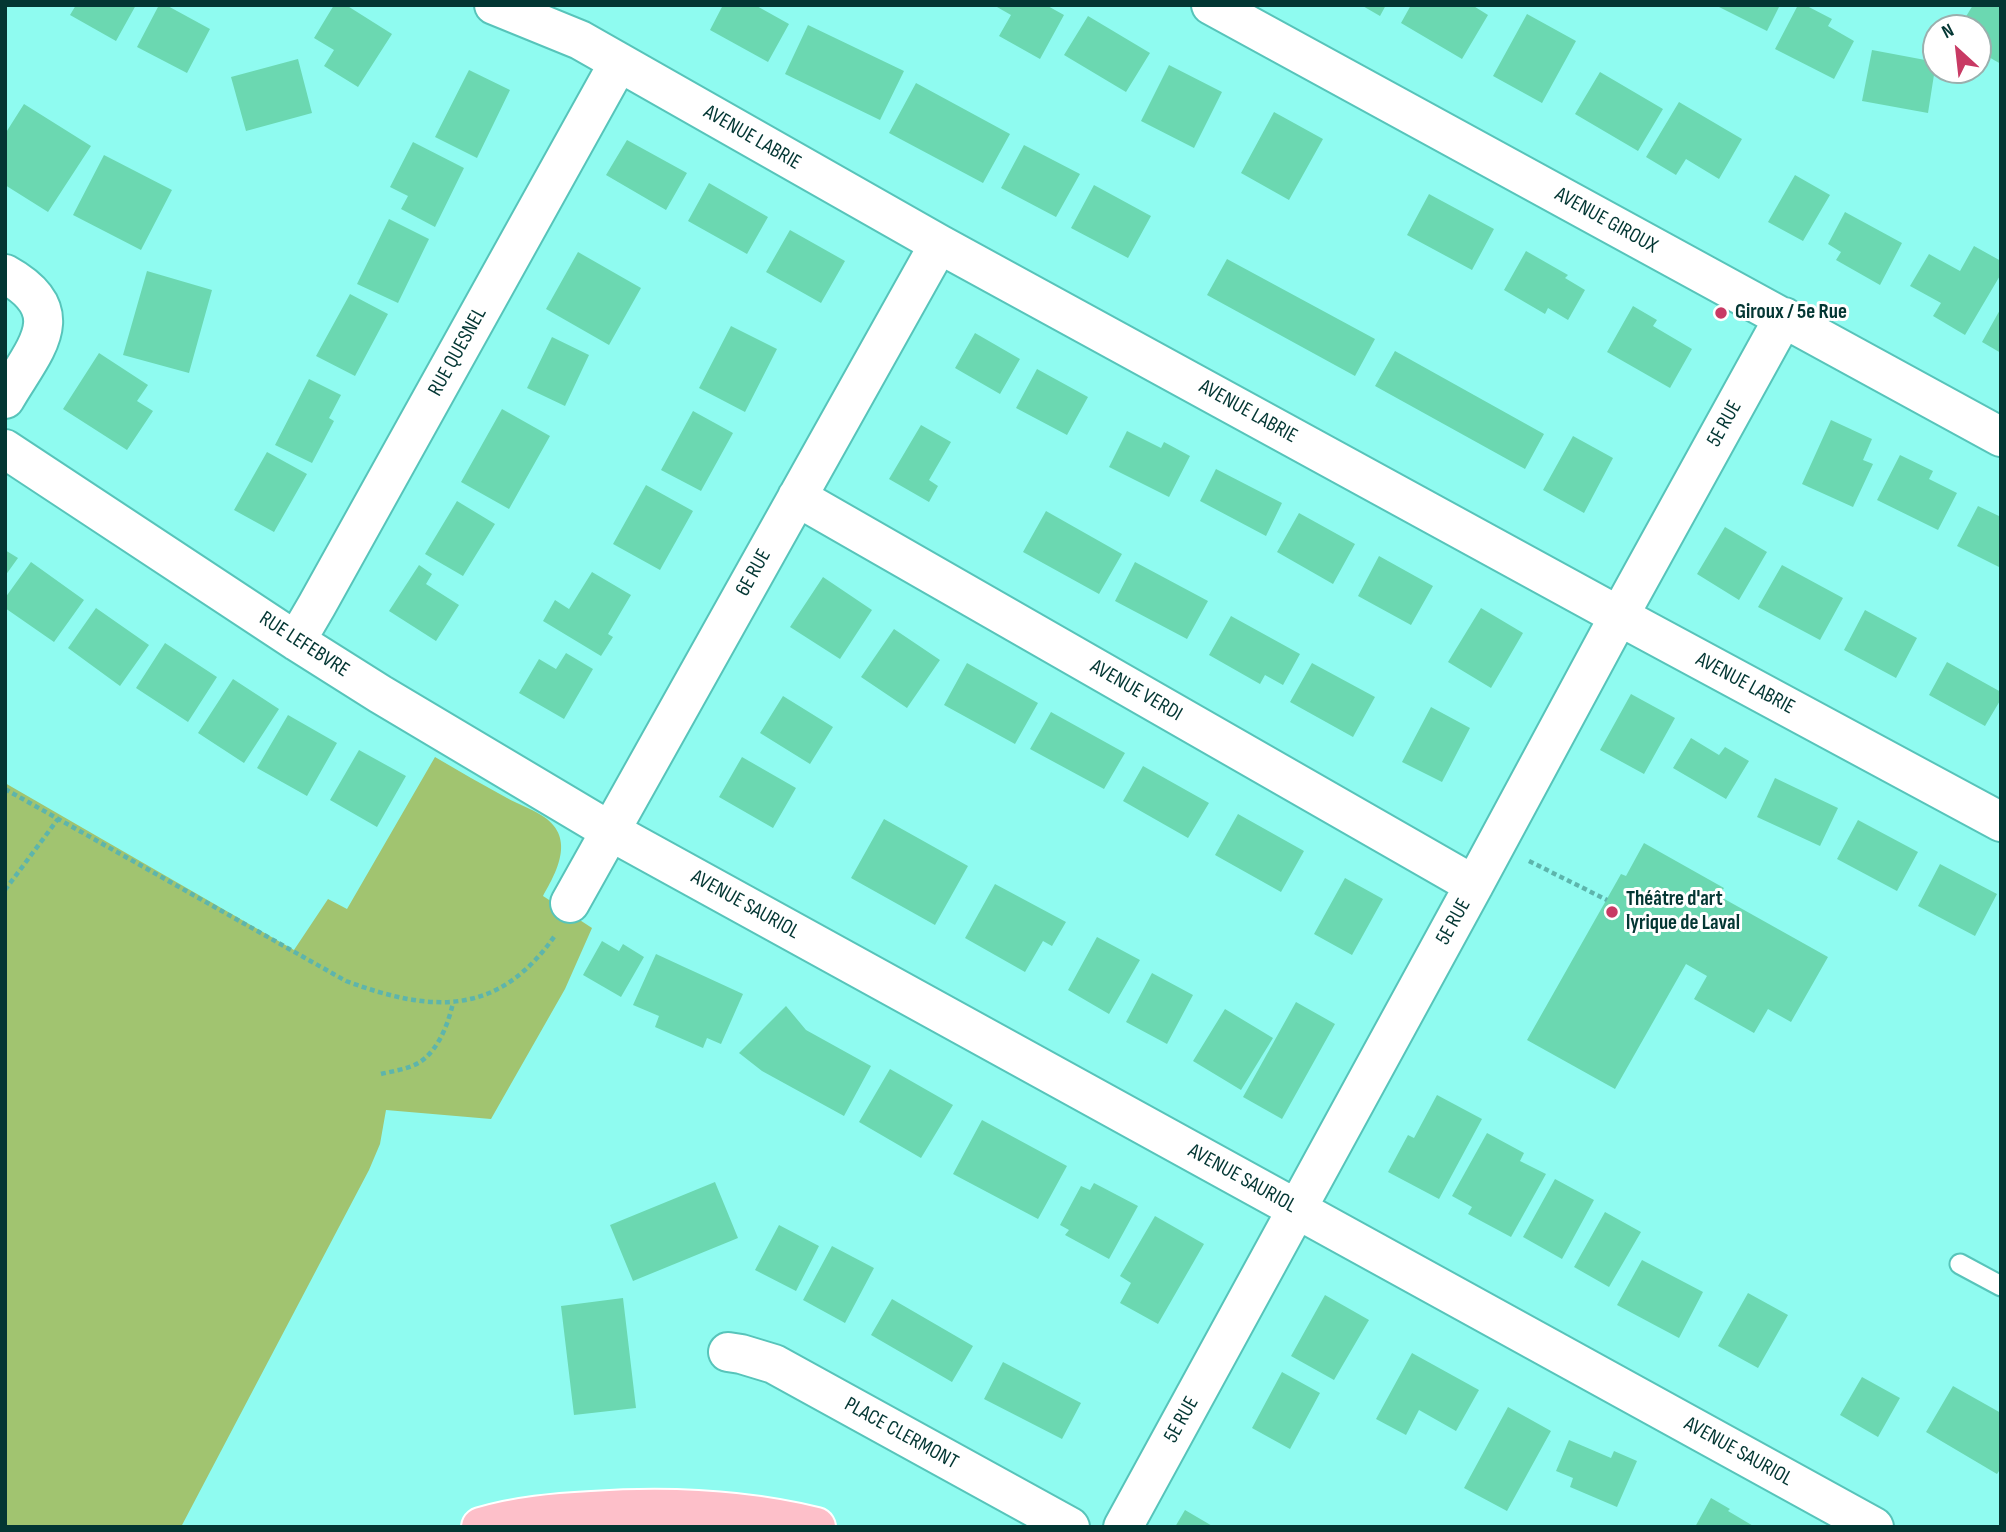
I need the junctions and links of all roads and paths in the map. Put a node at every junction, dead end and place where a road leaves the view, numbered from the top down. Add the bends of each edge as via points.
1 (494, 5) edge
2 (1211, 5) edge
3 (619, 62) junction
4 (939, 244) junction
5 (5, 274) edge
6 (1783, 317) junction
7 (5, 399) edge
8 (2001, 437) edge
9 (5, 449) edge
10 (797, 497) junction
11 (1619, 616) junction
12 (296, 640) junction
13 (5, 789) edge
14 (58, 819) junction
15 (2001, 822) edge
16 (610, 831) junction
17 (1520, 857) dead end
18 (1474, 885) junction
19 (5, 890) edge
20 (1607, 900) dead end
21 (563, 918) joint
22 (453, 1003) junction
23 (381, 1074) dead end
24 (1296, 1209) junction
25 (1960, 1264) dead end
26 (2001, 1286) edge
27 (727, 1352) dead end
28 (481, 1527) edge
29 (816, 1527) edge
30 (1070, 1527) edge
31 (1124, 1527) edge
32 (1874, 1527) edge

1 - 3 street, AVENUE LABRIE via 580,40
2 - 6 street, AVENUE GIROUX
3 - 4 street, AVENUE LABRIE
3 - 12 street, RUE QUESNEL
4 - 10 street, 6E RUE
4 - 11 street, AVENUE LABRIE
5 - 7 street via 31,291 44,323
6 - 8 street, AVENUE GIROUX
6 - 11 street, 5E RUE
9 - 12 street, RUE LEFEBVRE
10 - 16 street, 6E RUE
10 - 18 street, AVENUE VERDI
11 - 15 street, AVENUE LABRIE
11 - 18 street, 5E RUE
12 - 16 street, RUE LEFEBVRE
13 - 14 path
14 - 19 path
14 - 22 path via 346,981 407,1000
16 - 21 street, 6E RUE
16 - 24 street, AVENUE SAURIOL
17 - 20 path
18 - 24 street, 5E RUE
21 - 22 path via 530,965 496,991
22 - 23 path via 447,1026 419,1062
24 - 31 street, 5E RUE
24 - 32 street, AVENUE SAURIOL
25 - 26 lane
27 - 30 street, PLACE CLERMONT via 774,1364
28 - 29 highway via 533,1515 643,1509 724,1512

